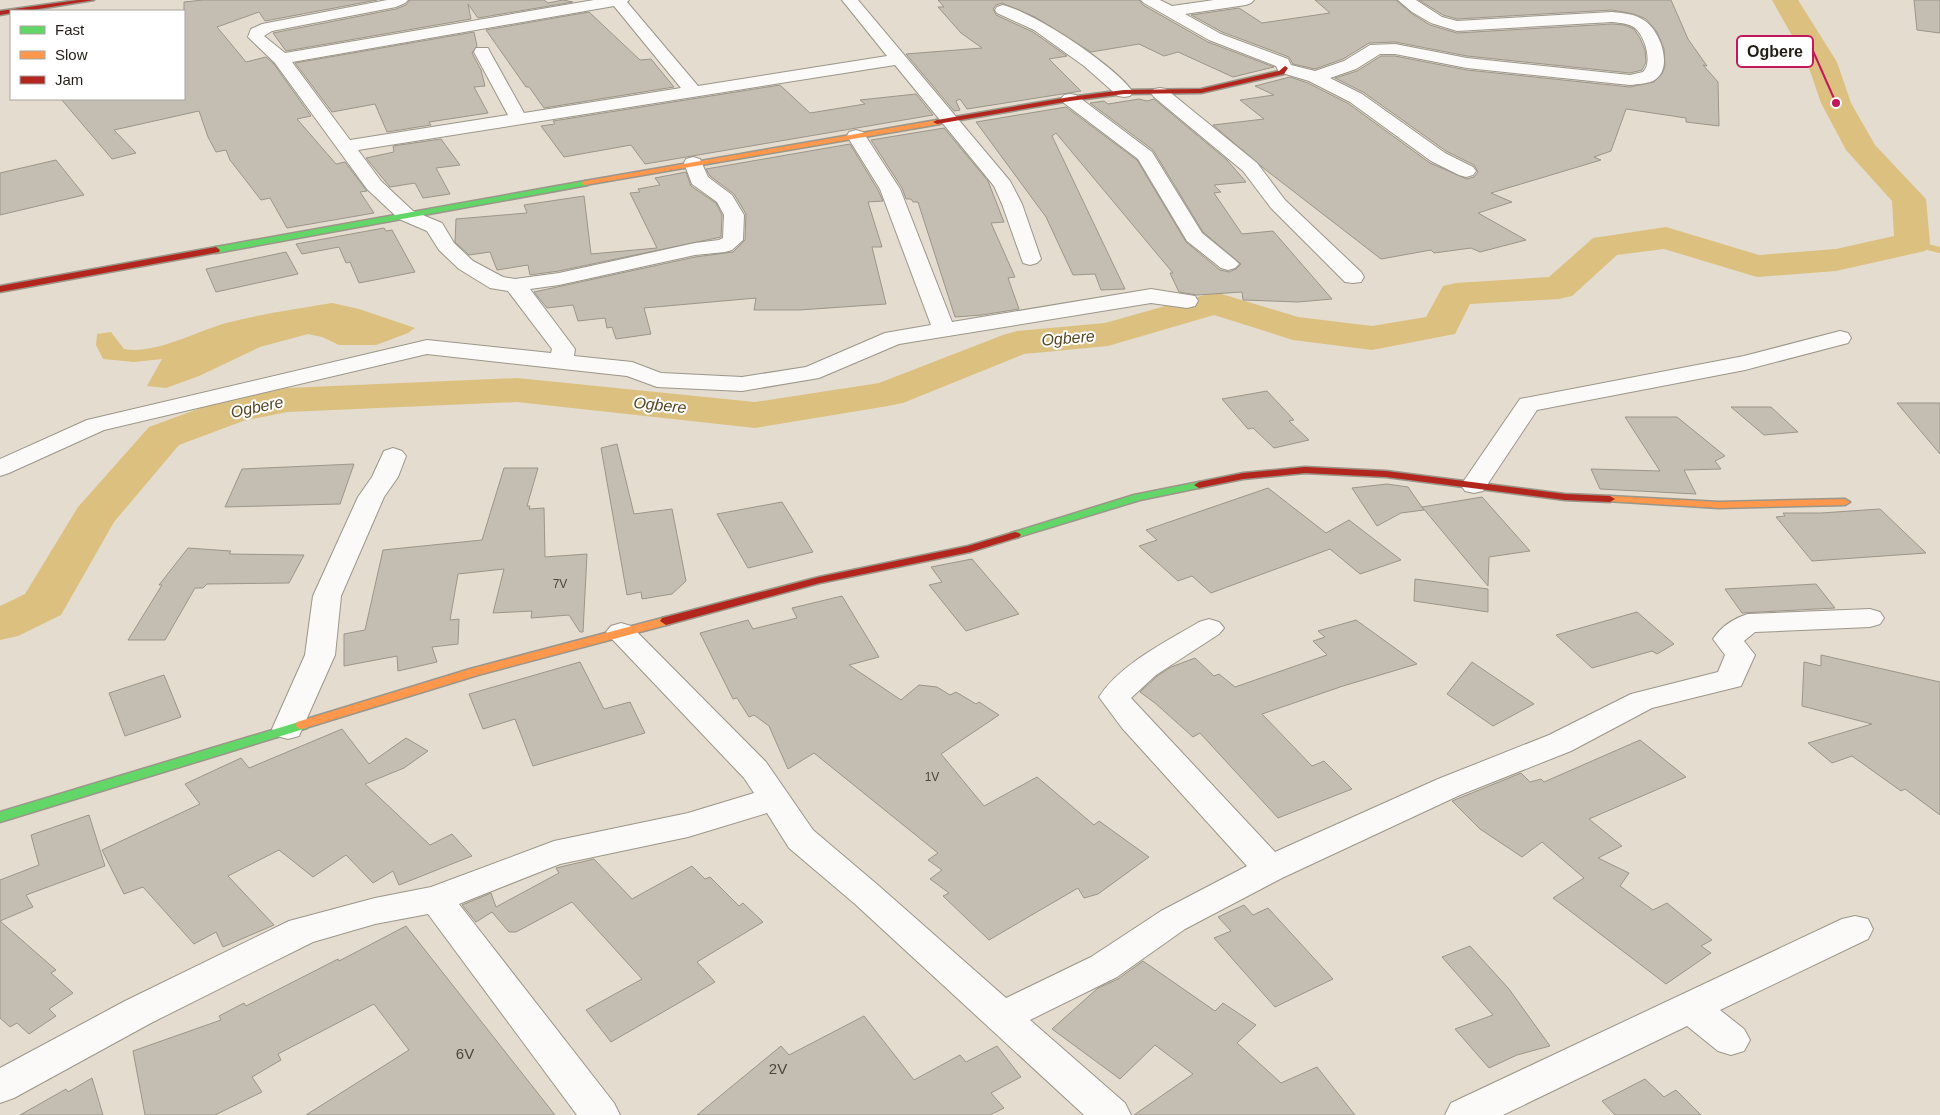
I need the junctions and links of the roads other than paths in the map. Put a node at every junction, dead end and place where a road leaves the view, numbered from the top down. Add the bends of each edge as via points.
1 (91, 0) edge
2 (400, 0) edge
3 (619, 0) edge
4 (850, 0) edge
5 (1149, 0) edge
6 (1246, 0) edge
7 (1406, 0) edge
8 (15, 10) edge
9 (1002, 10) dead end
10 (1171, 11) junction
11 (482, 52) dead end
12 (281, 59) junction
13 (900, 59) junction
14 (1285, 68) junction
15 (1314, 77) junction
16 (693, 91) junction
17 (1124, 92) junction
18 (1160, 93) junction
19 (1070, 99) junction
20 (518, 118) junction
21 (950, 120) junction
22 (856, 136) junction
23 (347, 146) junction
24 (693, 164) junction
25 (1466, 171) dead end
26 (406, 215) junction
27 (1030, 259) dead end
28 (1228, 264) dead end
29 (1353, 277) dead end
30 (515, 286) junction
31 (0, 289) edge
32 (1187, 301) dead end
33 (944, 330) junction
34 (1840, 338) dead end
35 (561, 362) junction
36 (393, 456) dead end
37 (0, 468) edge
38 (1474, 485) junction
39 (1845, 502) dead end
40 (1870, 618) dead end
41 (1209, 628) dead end
42 (621, 632) junction
43 (288, 729) junction
44 (773, 798) junction
45 (0, 817) edge
46 (1270, 869) junction
47 (436, 899) junction
48 (1855, 929) dead end
49 (1690, 1008) junction
50 (1003, 1016) junction
51 (1730, 1040) dead end
52 (0, 1087) edge
53 (600, 1115) edge
54 (1111, 1115) edge
55 (1465, 1115) edge

1 - 8 street
2 - 12 street via 256,32 256,37
3 - 12 street
3 - 16 street
4 - 13 street
5 - 10 street
6 - 10 street
7 - 15 street via 1428,16 1457,26 1622,18 1643,27 1657,59 1649,77 1630,80 1467,63 1395,49 1376,50 1350,65
9 - 17 street via 1040,27 1090,62
10 - 14 street via 1215,37 1282,63
11 - 20 street
12 - 23 street
13 - 16 street
13 - 21 street
14 - 15 street
14 - 18 street via 1282,73 1201,91
15 - 25 street via 1356,98 1438,157
16 - 20 street
17 - 18 street
17 - 19 street
18 - 29 street via 1250,167 1278,204
19 - 21 street
19 - 28 street via 1145,156 1194,237
20 - 23 street
21 - 22 street
21 - 27 street via 1003,185
22 - 24 street
22 - 33 street via 890,189
23 - 26 street via 374,185
24 - 26 street
24 - 30 street via 699,180 725,199 734,215 733,240 725,246 695,249
26 - 30 street via 435,227 446,246 466,265 498,283
26 - 31 street
30 - 35 street via 564,349
32 - 33 street via 1151,296
33 - 35 street via 893,338 811,373 742,384 657,380 632,369
34 - 38 street via 1745,363 1529,404
35 - 37 street via 426,346 96,425
36 - 43 street via 385,477 371,496 327,596 320,655
38 - 39 street via 1565,497 1719,505
38 - 42 street via 1386,474 1305,470 1243,476 1138,497 970,549 819,580
40 - 46 street via 1748,623 1728,639 1740,655 1730,679 1642,700 1560,743 1449,787
41 - 46 street via 1145,668 1114,697 1132,722
42 - 43 street via 474,672
42 - 44 street via 755,770
43 - 45 street
44 - 47 street via 688,825 554,853
44 - 50 street via 801,839
46 - 50 street via 1173,920 1104,967
47 - 52 street via 302,931 138,1012
47 - 53 street
48 - 49 street
49 - 51 street
49 - 55 street
50 - 54 street

